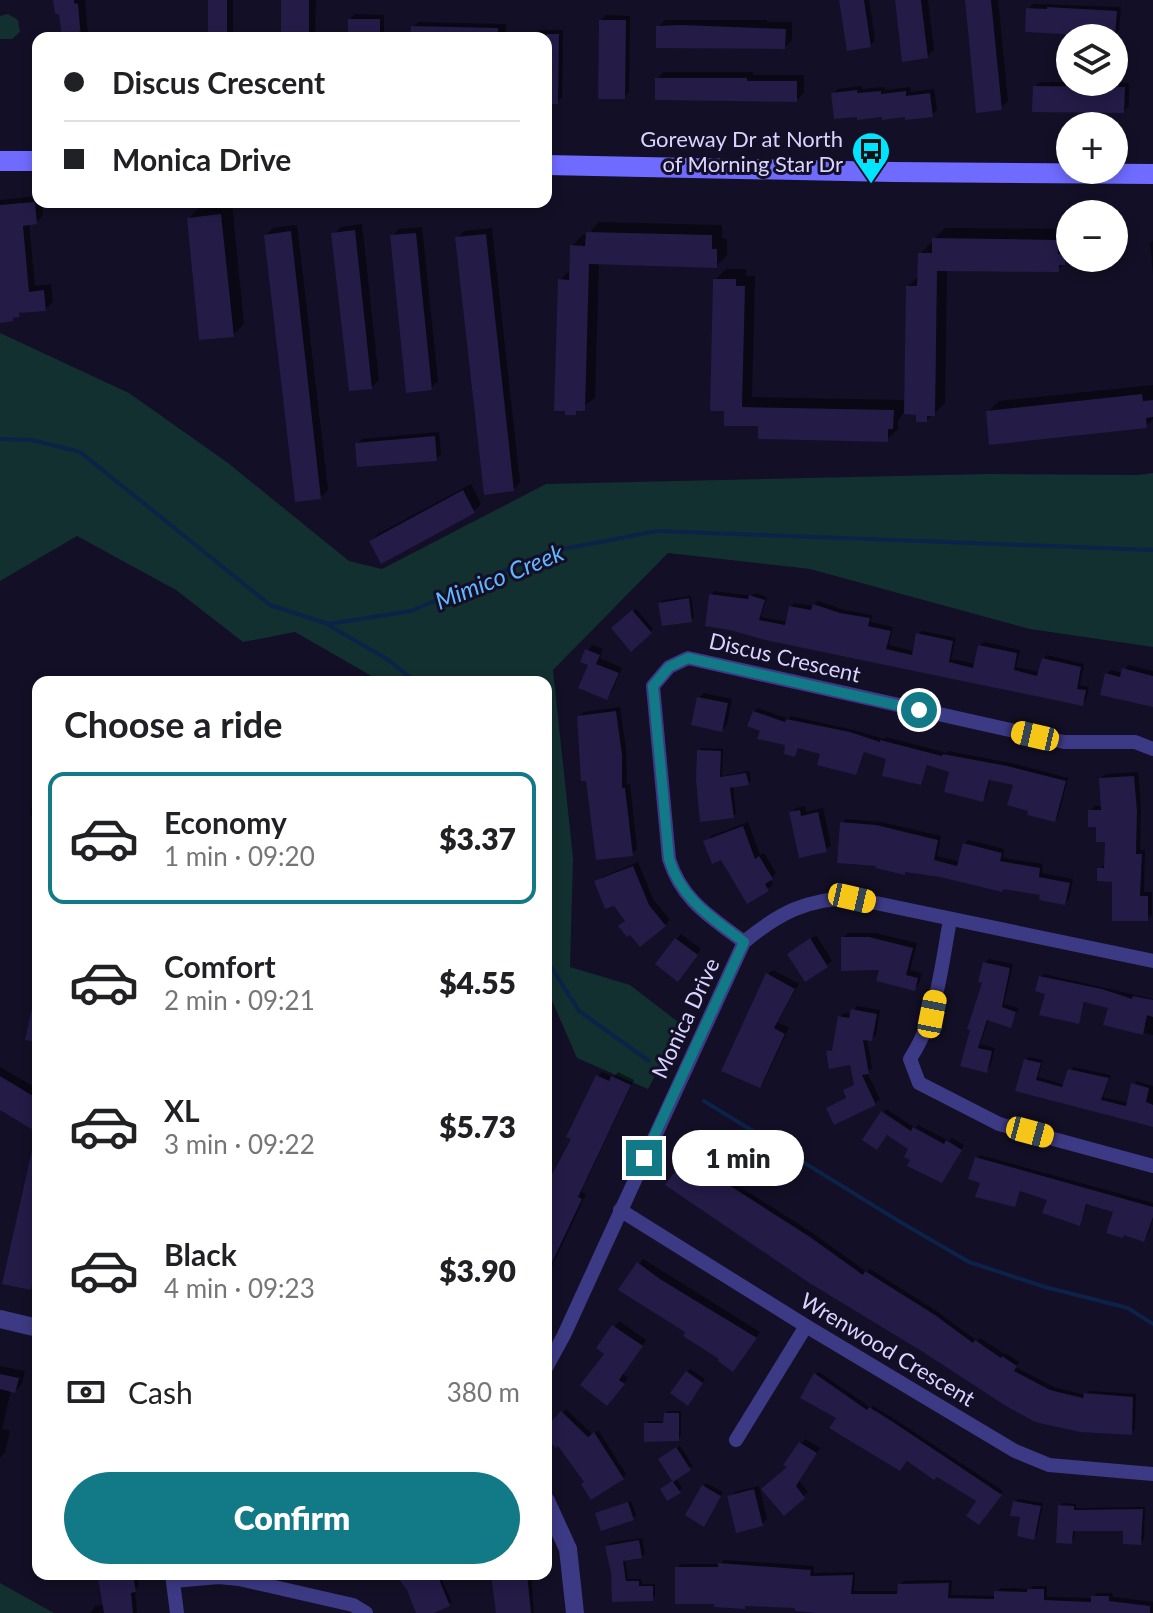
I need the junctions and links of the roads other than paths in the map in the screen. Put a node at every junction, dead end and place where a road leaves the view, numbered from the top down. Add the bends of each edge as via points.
1 (0, 161) edge
2 (32, 161) edge
3 (552, 165) edge
4 (1153, 174) edge
5 (1153, 749) edge
6 (950, 920) junction
7 (744, 942) junction
8 (1153, 961) edge
9 (1153, 1166) edge
10 (620, 1210) junction
11 (0, 1319) edge
12 (806, 1326) junction
13 (32, 1327) edge
14 (552, 1357) edge
15 (736, 1440) dead end
16 (1153, 1474) edge
17 (552, 1514) edge
18 (172, 1580) edge
19 (243, 1580) edge
20 (177, 1613) edge
21 (366, 1613) edge
22 (575, 1613) edge

1 - 2 main road
3 - 4 main road
5 - 7 street, Discus Crescent via 1135,742 1064,742 688,658 669,667 653,686 669,859 685,893
6 - 7 street, Monica Drive via 852,898 823,899 770,920
6 - 8 street, Monica Drive
6 - 9 street via 932,1014 910,1059 919,1083 999,1124
7 - 10 street, Monica Drive
10 - 12 street, Wrenwood Crescent
10 - 14 street, Monica Drive
11 - 13 street
12 - 15 street
12 - 16 street, Wrenwood Crescent via 1015,1451 1049,1465
17 - 22 street via 568,1549
18 - 20 street
19 - 21 street via 353,1605

